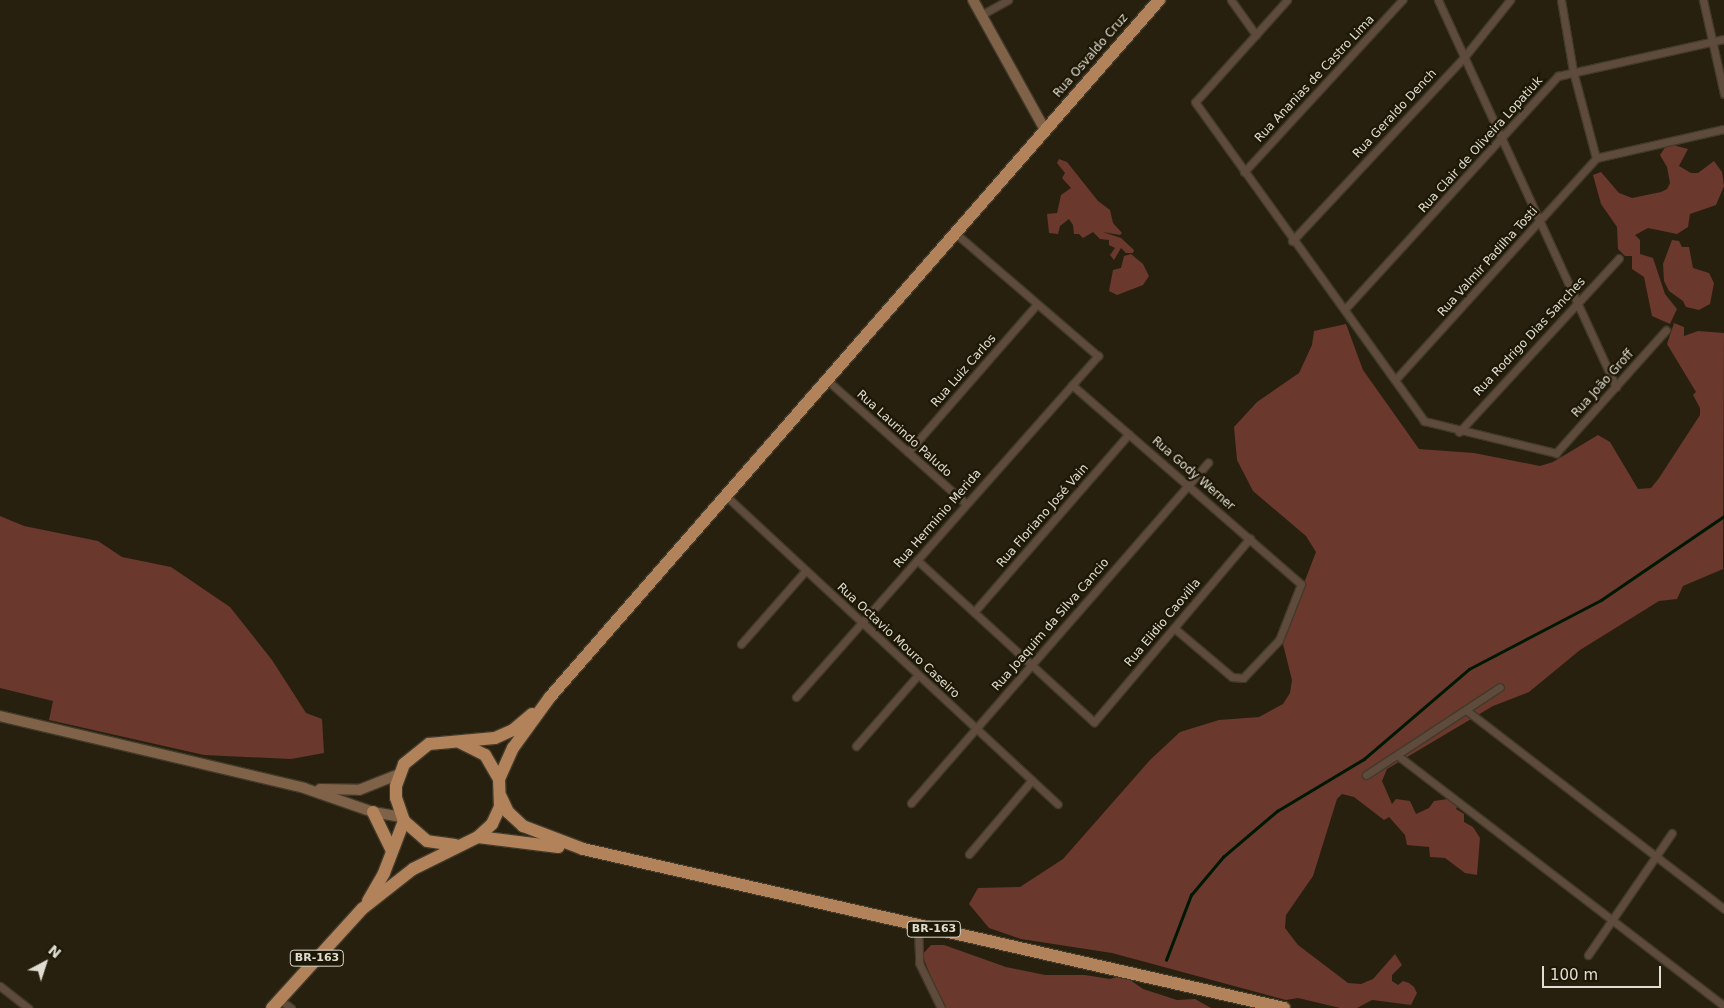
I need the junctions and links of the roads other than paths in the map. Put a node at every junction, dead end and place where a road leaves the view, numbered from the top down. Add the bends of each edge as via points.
1 (973, 0) edge
2 (1008, 0) edge
3 (1159, 0) edge
4 (1231, 0) edge
5 (1287, 0) edge
6 (1402, 0) edge
7 (1438, 0) edge
8 (1510, 0) edge
9 (1561, 0) edge
10 (1703, 0) edge
11 (981, 15) junction
12 (1256, 35) junction
13 (1724, 39) edge
14 (1713, 42) junction
15 (1465, 56) junction
16 (1573, 71) junction
17 (1724, 94) edge
18 (1724, 129) edge
19 (1045, 130) junction
20 (1501, 140) junction
21 (1596, 158) junction
22 (1244, 172) junction
23 (1539, 223) junction
24 (955, 234) junction
25 (1292, 241) junction
26 (1619, 258) dead end
27 (1577, 302) junction
28 (1037, 304) junction
29 (1345, 309) junction
30 (1666, 330) dead end
31 (828, 380) junction
32 (1396, 380) junction
33 (1072, 385) junction
34 (1616, 387) junction
35 (1458, 432) junction
36 (1129, 434) junction
37 (908, 452) junction
38 (1208, 462) dead end
39 (1188, 485) junction
40 (725, 494) junction
41 (966, 504) junction
42 (1250, 538) junction
43 (917, 560) junction
44 (806, 570) junction
45 (974, 612) junction
46 (861, 623) junction
47 (1174, 628) junction
48 (741, 644) dead end
49 (1031, 664) junction
50 (918, 675) junction
51 (1500, 688) dead end
52 (550, 697) junction
53 (796, 697) dead end
54 (1466, 710) junction
55 (0, 716) edge
56 (976, 728) junction
57 (460, 742) junction
58 (856, 746) dead end
59 (1397, 755) junction
60 (399, 774) junction
61 (1366, 775) dead end
62 (500, 779) junction
63 (1032, 780) junction
64 (304, 788) junction
65 (501, 797) junction
66 (911, 803) dead end
67 (1058, 804) dead end
68 (373, 812) junction
69 (403, 819) junction
70 (1672, 833) dead end
71 (478, 837) junction
72 (457, 845) junction
73 (583, 849) junction
74 (392, 851) junction
75 (969, 854) dead end
76 (1656, 856) junction
77 (362, 909) junction
78 (1724, 910) edge
79 (1612, 920) junction
80 (918, 926) junction
81 (1588, 955) dead end
82 (0, 986) edge
83 (276, 1004) edge
84 (1724, 1006) edge
85 (28, 1008) edge
86 (291, 1008) edge
87 (941, 1008) edge
88 (1284, 1008) edge

1 - 11 main road
2 - 11 street
3 - 19 highway, Rua Osvaldo Cruz
4 - 12 street
5 - 12 street
6 - 22 street, Rua Ananias de Castro Lima
7 - 15 street
8 - 15 street, Rua Geraldo Dench
9 - 16 street
10 - 14 street
11 - 19 main road
12 - 22 street via 1195,102
13 - 14 street, Rua Clair de Oliveira Lopatiuk
14 - 16 street, Rua Clair de Oliveira Lopatiuk
14 - 17 street
15 - 20 street
15 - 25 street, Rua Geraldo Dench
16 - 20 street, Rua Clair de Oliveira Lopatiuk via 1558,76
16 - 21 street
18 - 21 street
19 - 24 highway, Rua Osvaldo Cruz
20 - 23 street
20 - 29 street, Rua Clair de Oliveira Lopatiuk
21 - 23 street, Rua Valmir Padilha Tosti
22 - 25 street
23 - 27 street
23 - 32 street, Rua Valmir Padilha Tosti
24 - 28 street
24 - 31 highway, Rua Osvaldo Cruz
25 - 29 street
26 - 27 street, Rua Rodrigo Dias Sanches
27 - 34 street
27 - 35 street, Rua Rodrigo Dias Sanches
28 - 33 street, Rua Herminio Merida via 1098,356
28 - 37 street, Rua Luiz Carlos
29 - 32 street
30 - 34 street, Rua João Groff
31 - 37 street, Rua Laurindo Paludo
31 - 40 highway, Rua Osvaldo Cruz
32 - 35 street via 1424,421
33 - 36 street, Rua Gody Werner
33 - 41 street, Rua Herminio Merida
34 - 35 street, Rua João Groff via 1556,453
36 - 39 street, Rua Gody Werner
36 - 45 street, Rua Floriano José Vain
37 - 41 street, Rua Laurindo Paludo
38 - 39 street, Rua Joaquim da Silva Cancio
39 - 42 street, Rua Gody Werner
39 - 49 street, Rua Joaquim da Silva Cancio
40 - 44 street, Rua Octavio Mouro Caseiro
40 - 52 highway, Rua Osvaldo Cruz
41 - 43 street, Rua Herminio Merida
42 - 47 street, Rua Elidio Caovilla
42 - 47 street, Rua Gody Werner via 1299,580 1300,588 1280,640 1243,678 1232,677
43 - 45 street
43 - 46 street, Rua Herminio Merida
44 - 46 street, Rua Octavio Mouro Caseiro
44 - 48 street
45 - 49 street
46 - 50 street, Rua Octavio Mouro Caseiro
46 - 53 street, Rua Herminio Merida
47 - 49 street, Rua Elidio Caovilla via 1094,722
49 - 56 street, Rua Joaquim da Silva Cancio
50 - 56 street, Rua Octavio Mouro Caseiro
50 - 58 street
51 - 54 street
52 - 57 highway via 506,734 482,741
52 - 62 highway via 514,748
54 - 59 street
54 - 76 street
55 - 64 main road
56 - 63 street, Rua Octavio Mouro Caseiro
56 - 66 street, Rua Joaquim da Silva Cancio
57 - 60 highway, BR-163 via 439,741 424,747 411,756
57 - 62 highway, BR-163 via 485,755
59 - 61 street
59 - 79 street
60 - 64 main road via 359,790
60 - 69 highway via 396,798
62 - 65 highway, BR-163
63 - 67 street, Rua Octavio Mouro Caseiro
63 - 75 street
64 - 68 main road
65 - 71 highway, BR-163 via 492,824
65 - 73 highway, BR-163 via 508,812 523,826
68 - 69 main road
68 - 74 highway
69 - 72 highway, BR-163 via 427,841
69 - 74 highway, BR-163
70 - 76 street
71 - 72 highway, BR-163
71 - 73 highway, BR-163
72 - 77 highway, BR-163 via 413,869
73 - 80 highway, BR-163
74 - 77 highway, BR-163 via 384,873
76 - 78 street
76 - 79 street
77 - 83 highway, BR-163
79 - 81 street
79 - 84 street
80 - 87 street via 920,963
80 - 88 highway, BR-163
82 - 85 street
83 - 86 street

